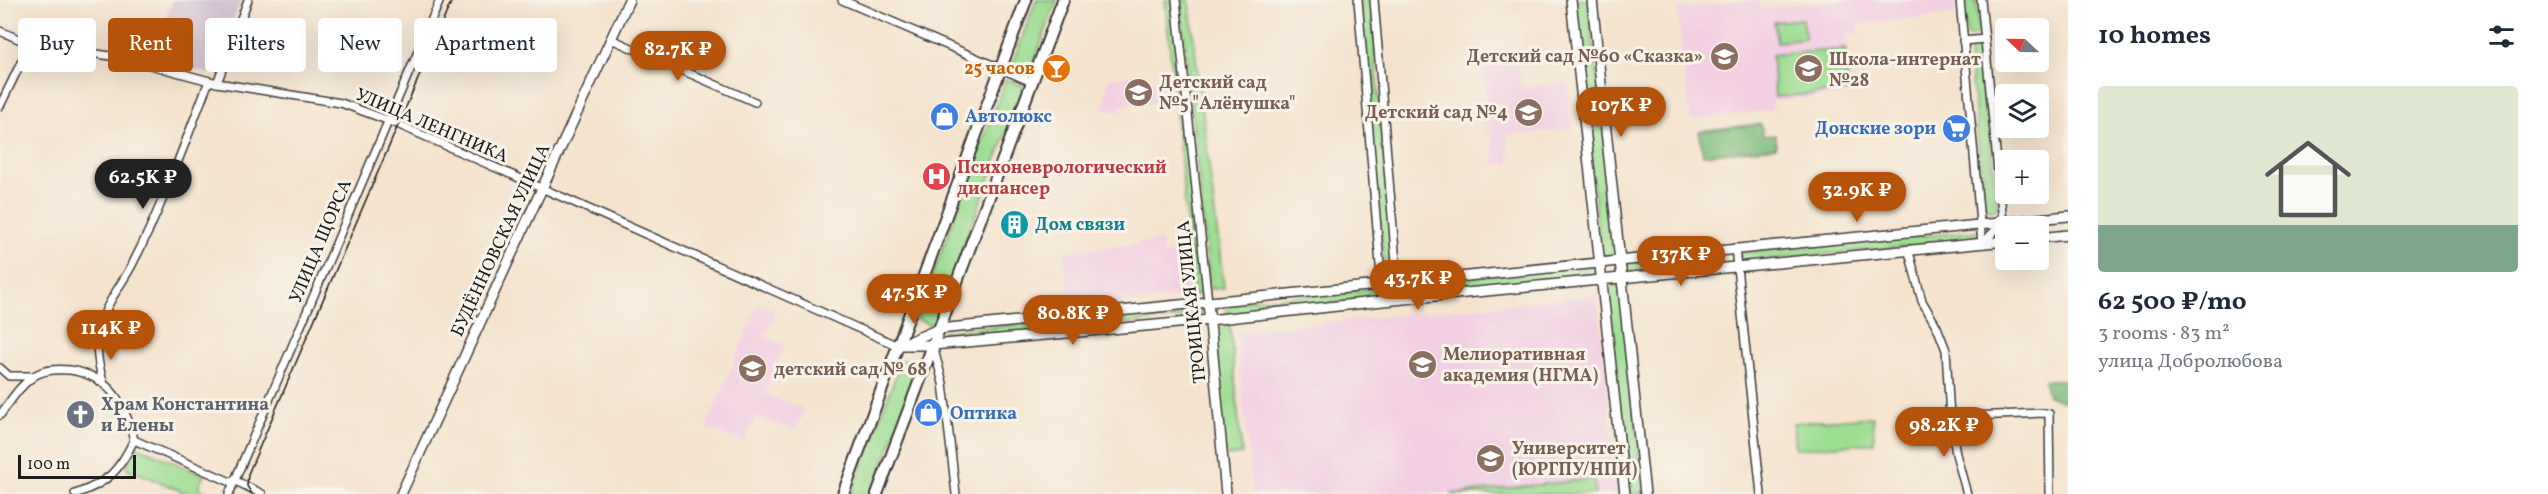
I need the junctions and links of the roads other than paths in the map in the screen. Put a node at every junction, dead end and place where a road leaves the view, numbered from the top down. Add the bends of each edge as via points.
1 (248, 0) edge
2 (440, 0) edge
3 (629, 0) edge
4 (842, 0) edge
5 (1026, 0) edge
6 (1064, 0) edge
7 (1176, 0) edge
8 (1358, 0) edge
9 (1374, 0) edge
10 (1571, 0) edge
11 (1593, 0) edge
12 (1960, 0) edge
13 (1981, 0) edge
14 (0, 31) edge
15 (18, 39) edge
16 (611, 39) junction
17 (1985, 39) junction
18 (1964, 41) junction
19 (96, 54) edge
20 (18, 69) edge
21 (1000, 70) junction
22 (209, 81) junction
23 (1032, 82) junction
24 (217, 83) junction
25 (755, 102) dead end
26 (0, 106) edge
27 (388, 120) junction
28 (542, 188) junction
29 (2002, 216) edge
30 (2068, 216) edge
31 (2049, 218) edge
32 (1995, 223) edge
33 (1981, 225) junction
34 (1995, 230) edge
35 (2068, 235) edge
36 (2049, 237) edge
37 (1995, 242) edge
38 (1982, 244) junction
39 (1735, 248) junction
40 (1909, 252) junction
41 (1621, 260) junction
42 (1600, 262) junction
43 (1737, 268) junction
44 (1623, 279) junction
45 (1602, 280) junction
46 (1398, 282) junction
47 (1381, 283) junction
48 (1399, 299) junction
49 (1383, 301) junction
50 (1208, 302) junction
51 (1210, 320) junction
52 (939, 329) junction
53 (898, 345) junction
54 (933, 345) junction
55 (0, 368) edge
56 (33, 376) junction
57 (103, 382) junction
58 (0, 415) edge
59 (1950, 417) junction
60 (134, 440) junction
61 (233, 482) junction
62 (75, 494) edge
63 (229, 494) edge
64 (262, 494) edge
65 (401, 494) edge
66 (843, 494) edge
67 (877, 494) edge
68 (956, 494) edge
69 (1226, 494) edge
70 (1625, 494) edge
71 (1645, 494) edge
72 (1761, 494) edge
73 (1967, 494) edge
74 (2050, 494) edge

1 - 24 street
2 - 27 street, УЛИЦА ЩОРСА
3 - 16 main road, БУДЁННОВСКАЯ УЛИЦА
4 - 21 street
5 - 21 main road
6 - 23 main road
7 - 50 street, ТРОИЦКАЯ УЛИЦА
8 - 47 street
9 - 46 street
10 - 42 main road
11 - 41 main road
12 - 18 street
13 - 17 street
14 - 15 street, УЛИЦА ЛЕНГНИКА
16 - 25 street
16 - 28 main road, БУДЁННОВСКАЯ УЛИЦА
17 - 18 street
17 - 29 street
18 - 33 street
19 - 22 street, УЛИЦА ЛЕНГНИКА
20 - 26 street
21 - 23 street
21 - 53 main road
22 - 24 street, УЛИЦА ЛЕНГНИКА
22 - 57 street via 133,264 105,311 96,344
23 - 52 main road
24 - 27 street, УЛИЦА ЛЕНГНИКА via 341,103
27 - 28 street, УЛИЦА ЛЕНГНИКА
27 - 61 street, УЛИЦА ЩОРСА
28 - 53 street, УЛИЦА ЛЕНГНИКА
28 - 65 main road, БУДЁННОВСКАЯ УЛИЦА
30 - 31 main road
32 - 33 main road
33 - 38 street
33 - 39 main road
34 - 38 street
35 - 36 main road
37 - 38 main road
38 - 40 main road
39 - 41 main road
39 - 43 street
40 - 43 main road
40 - 59 street via 1922,301 1946,350
41 - 42 main road
41 - 44 main road
42 - 45 main road
42 - 46 main road
43 - 44 main road
43 - 72 street
44 - 45 main road
44 - 71 main road
45 - 48 main road
45 - 70 main road
46 - 47 main road
46 - 48 street
47 - 49 street
47 - 50 main road
48 - 49 main road
49 - 51 main road
50 - 51 main road, ТРОИЦКАЯ УЛИЦА
50 - 52 main road
51 - 54 main road
51 - 69 main road, ТРОИЦКАЯ УЛИЦА
52 - 53 main road
52 - 54 main road
53 - 54 main road
53 - 66 main road
54 - 67 main road
54 - 68 street via 943,383
55 - 56 street via 9,376
56 - 57 street via 59,369
56 - 58 street
57 - 60 street via 123,405
59 - 73 street
59 - 74 street via 2049,414
60 - 61 street
60 - 62 street via 118,470 98,485
61 - 63 street, УЛИЦА ЩОРСА
61 - 64 street

